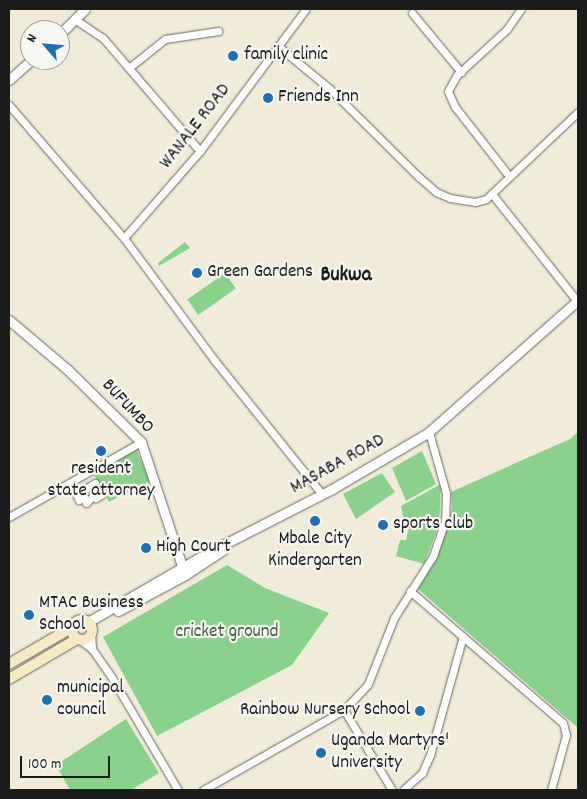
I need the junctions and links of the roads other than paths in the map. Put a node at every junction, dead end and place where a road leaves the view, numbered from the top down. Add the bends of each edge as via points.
1 (85, 9) edge
2 (306, 9) edge
3 (522, 9) edge
4 (412, 13) dead end
5 (76, 20) junction
6 (70, 25) edge
7 (218, 31) dead end
8 (278, 46) junction
9 (130, 67) junction
10 (20, 70) edge
11 (461, 72) junction
12 (9, 80) edge
13 (9, 105) edge
14 (578, 112) edge
15 (200, 151) junction
16 (509, 176) junction
17 (492, 194) junction
18 (124, 238) junction
19 (578, 301) edge
20 (9, 320) edge
21 (429, 432) junction
22 (141, 442) junction
23 (322, 494) junction
24 (101, 495) joint
25 (9, 517) edge
26 (183, 571) junction
27 (410, 591) junction
28 (71, 628) junction
29 (90, 628) junction
30 (464, 636) junction
31 (79, 640) junction
32 (92, 649) junction
33 (9, 664) edge
34 (9, 679) edge
35 (344, 710) junction
36 (178, 790) edge
37 (203, 790) edge
38 (392, 790) edge
39 (403, 790) edge
40 (551, 790) edge

1 - 5 street
2 - 8 street, WANALE ROAD
3 - 11 street via 511,25
4 - 11 street
5 - 6 street
5 - 9 street via 103,38
7 - 9 street via 165,39
8 - 15 street, WANALE ROAD
8 - 17 street via 330,89 436,192 475,202
9 - 15 street
10 - 12 street
11 - 16 street via 452,83 448,98
13 - 18 street
14 - 16 street
15 - 18 street, WANALE ROAD
16 - 17 street
17 - 19 street
18 - 23 street via 215,361
19 - 21 street, MASABA ROAD
20 - 22 street, BUFUMBO via 68,370
21 - 23 street, MASABA ROAD
21 - 27 street via 443,473 447,508 439,541
22 - 25 street
22 - 26 street, BUFUMBO
23 - 26 street, MASABA ROAD
24 - 24 street via 96,498 94,494 86,503 84,497 79,500 76,494 94,483
26 - 29 street
27 - 30 street
27 - 35 street via 394,618 368,684
28 - 29 main road via 78,620
28 - 31 main road
28 - 33 main road
29 - 31 main road
29 - 32 street
30 - 39 street via 430,755 422,773
30 - 40 street via 563,723 566,735
31 - 32 street
31 - 34 main road
32 - 36 street
35 - 37 street
35 - 38 street

